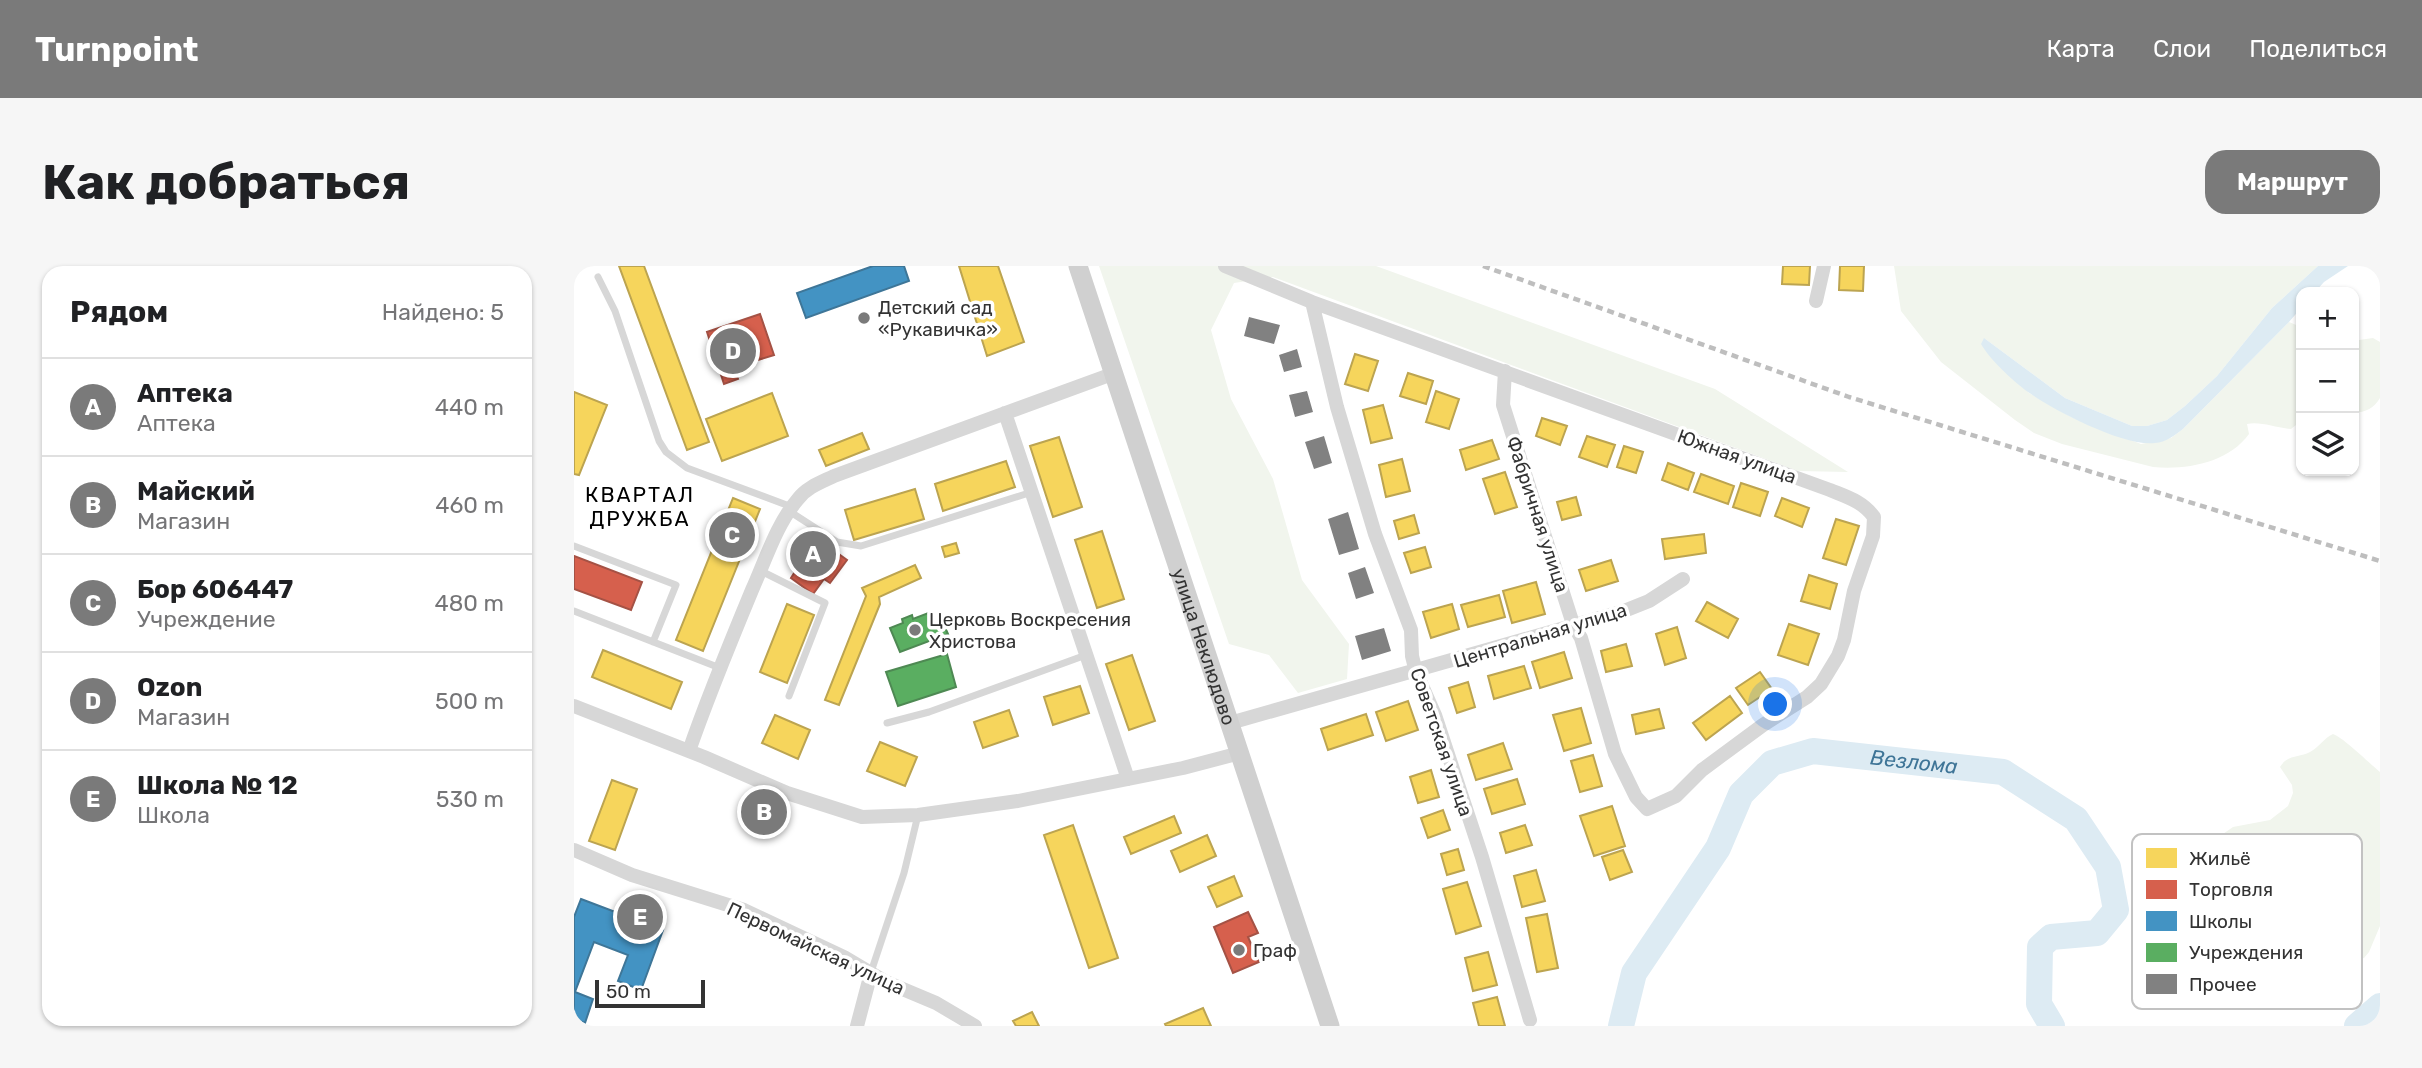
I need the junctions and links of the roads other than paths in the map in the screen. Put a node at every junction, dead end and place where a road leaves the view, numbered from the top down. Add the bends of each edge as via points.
1 (1078, 266) edge
2 (1225, 266) edge
3 (1824, 266) edge
4 (598, 277) dead end
5 (1816, 301) dead end
6 (1312, 302) junction
7 (1505, 371) junction
8 (1115, 373) junction
9 (1005, 413) junction
10 (1031, 492) junction
11 (791, 509) junction
12 (574, 546) edge
13 (761, 571) junction
14 (1683, 579) dead end
15 (574, 611) edge
16 (1573, 624) junction
17 (653, 642) junction
18 (1086, 655) junction
19 (719, 668) junction
20 (1416, 672) junction
21 (789, 696) dead end
22 (574, 706) edge
23 (887, 723) dead end
24 (1230, 723) junction
25 (689, 751) junction
26 (1240, 753) junction
27 (1128, 779) junction
28 (1647, 809) joint
29 (918, 816) junction
30 (574, 850) edge
31 (871, 973) junction
32 (1530, 1020) dead end
33 (857, 1026) edge
34 (975, 1026) edge
35 (1329, 1026) edge

1 - 8 main road, улица Неклюдово
2 - 6 street, Южная улица
3 - 5 street
4 - 11 lane via 615,311 666,452 687,468
6 - 7 street, Южная улица
6 - 20 street, Советская улица via 1337,407 1411,629
7 - 16 street, Фабричная улица via 1503,405
7 - 28 street, Южная улица via 1830,490 1862,503 1874,517 1873,536 1844,640 1830,673 1702,770 1676,796
8 - 9 street
8 - 24 main road, улица Неклюдово
9 - 10 street
9 - 11 street via 834,476 810,488
10 - 11 lane via 860,546 837,542
10 - 18 street
11 - 13 street
12 - 17 lane via 676,585
13 - 19 street
13 - 21 lane via 825,603
14 - 16 street, Центральная улица via 1649,601
15 - 17 lane
16 - 20 street, Центральная улица
16 - 28 street, Фабричная улица via 1615,754
17 - 19 lane
18 - 23 lane
18 - 27 street
19 - 25 street
20 - 24 street, Центральная улица
20 - 32 street, Советская улица via 1482,857
22 - 25 street
24 - 26 main road, улица Неклюдово
25 - 29 street via 787,793 862,817
26 - 27 street
26 - 35 main road, улица Неклюдово
27 - 29 street
29 - 31 lane
30 - 31 street, Первомайская улица via 632,875 744,910
31 - 33 street
31 - 34 street, Первомайская улица

